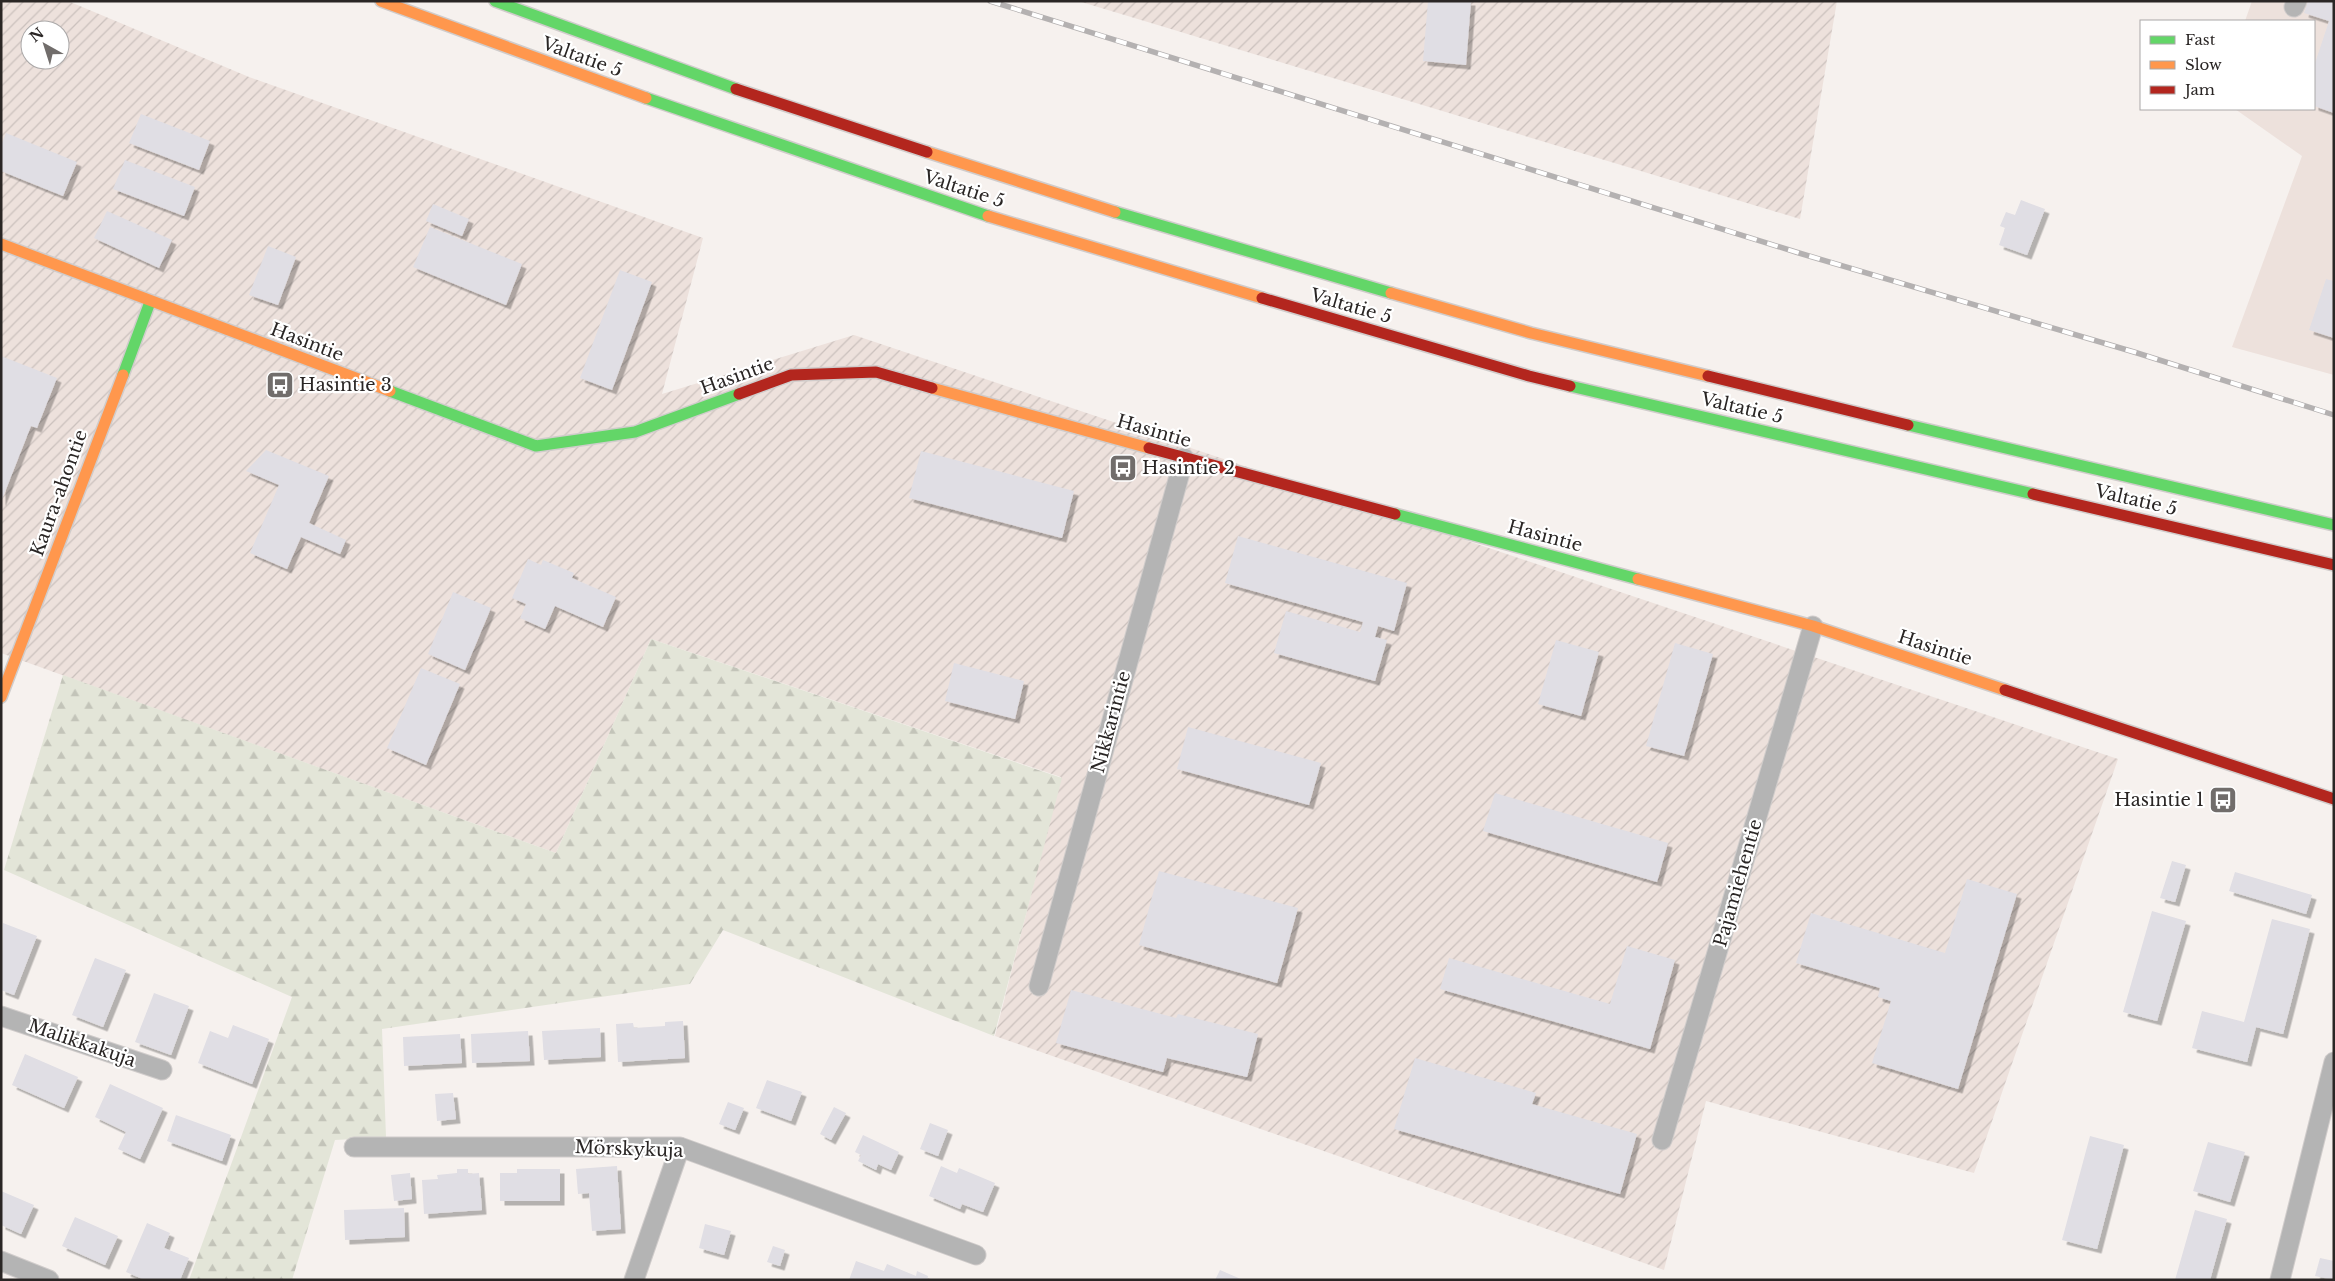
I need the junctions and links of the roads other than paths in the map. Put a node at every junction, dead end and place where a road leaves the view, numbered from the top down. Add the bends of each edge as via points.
1 (381, 1) edge
2 (495, 1) edge
3 (1, 244) edge
4 (150, 302) junction
5 (1184, 458) junction
6 (2334, 525) edge
7 (2334, 565) edge
8 (1813, 626) junction
9 (1, 697) edge
10 (2334, 799) edge
11 (1039, 986) dead end
12 (1, 1016) edge
13 (2334, 1062) edge
14 (162, 1070) dead end
15 (1662, 1140) dead end
16 (680, 1147) junction
17 (354, 1148) dead end
18 (976, 1255) dead end
19 (1, 1261) edge
20 (49, 1280) edge
21 (634, 1280) edge
22 (2280, 1280) edge

1 - 7 main road, Valtatie 5 via 583,76 958,206 1529,376
2 - 6 main road, Valtatie 5 via 701,77 992,174 1512,328
3 - 4 main road, Hasintie
4 - 5 main road, Hasintie via 536,446 635,432 791,375 876,372
4 - 9 main road, Kaura-ahontie
5 - 8 main road, Hasintie
5 - 11 street, Nikkarintie
8 - 10 main road, Hasintie
8 - 15 street, Pajamiehentie
12 - 14 street, Malikkakuja
13 - 22 street
16 - 17 street, Mörskykuja
16 - 18 street, Mörskykuja
16 - 21 street
19 - 20 street

